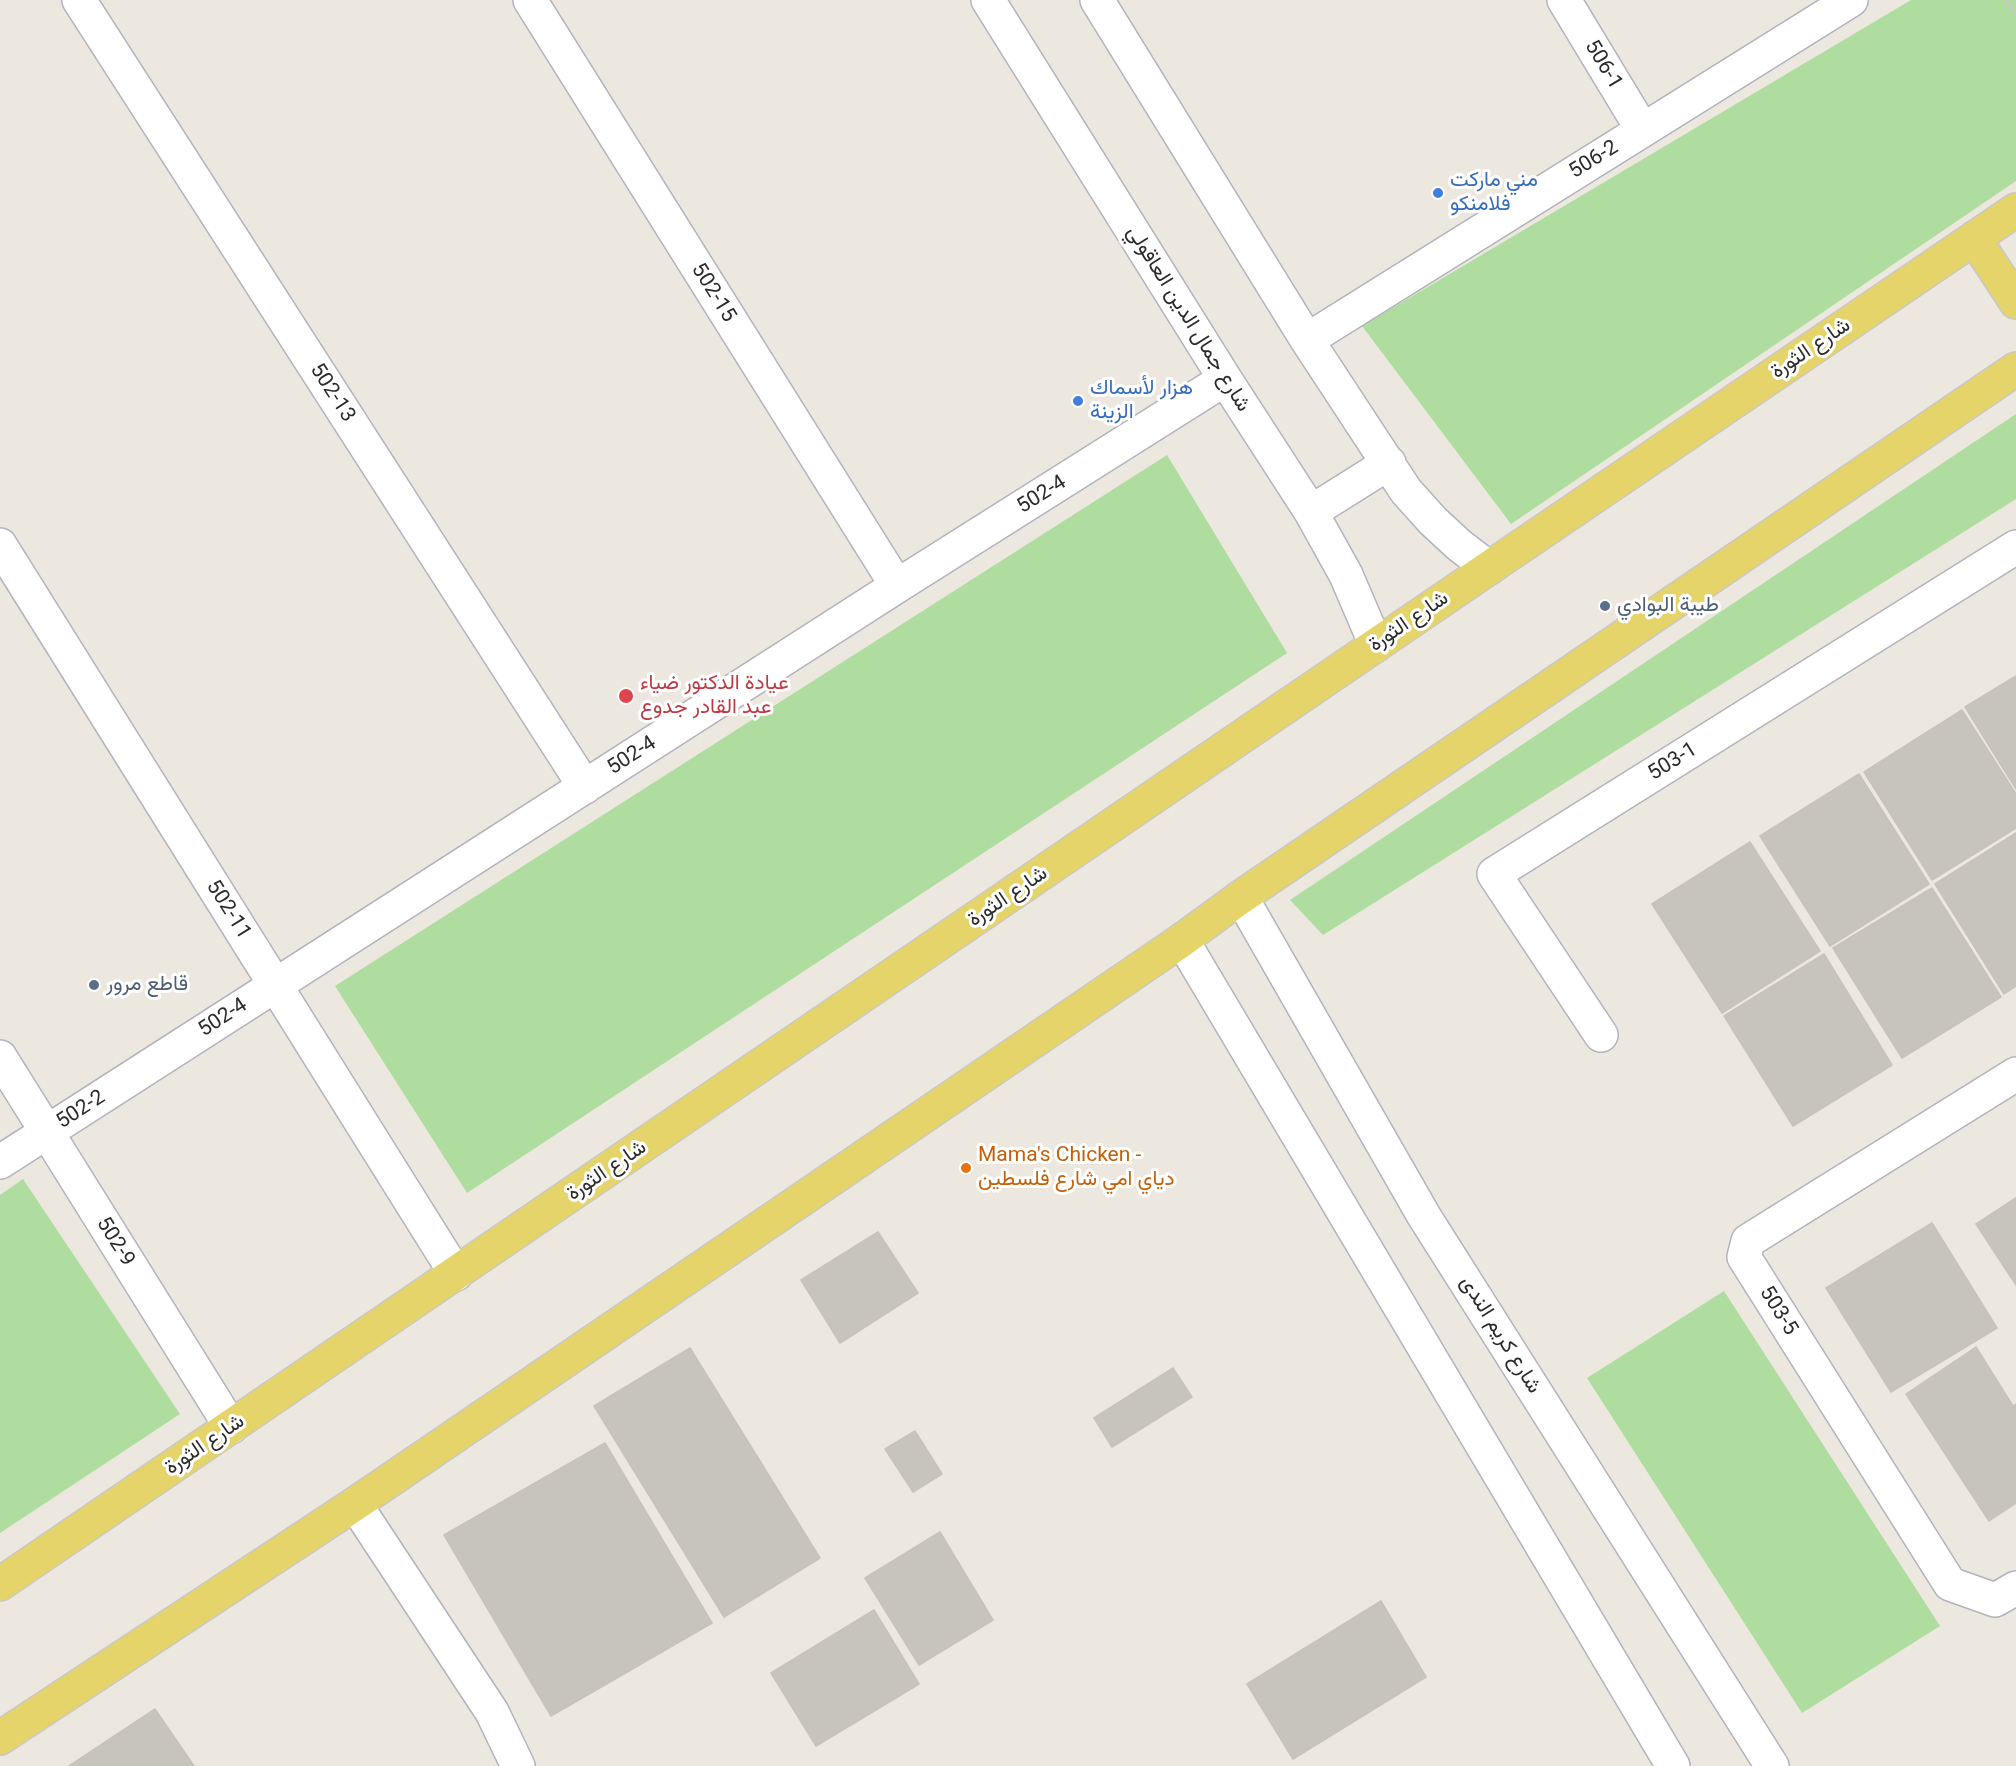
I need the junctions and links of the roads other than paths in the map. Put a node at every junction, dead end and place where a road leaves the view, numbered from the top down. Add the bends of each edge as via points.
1 (79, 0) edge
2 (530, 0) edge
3 (988, 0) edge
4 (1097, 0) edge
5 (1564, 0) edge
6 (1851, 0) edge
7 (1642, 129) junction
8 (2016, 210) edge
9 (1974, 238) junction
10 (2016, 302) edge
11 (1307, 340) junction
12 (2016, 369) edge
13 (1225, 379) junction
14 (1389, 462) junction
15 (1311, 512) junction
16 (0, 546) edge
17 (2016, 548) edge
18 (1489, 568) junction
19 (897, 586) junction
20 (1376, 645) junction
21 (585, 787) junction
22 (1241, 897) junction
23 (1182, 940) junction
24 (275, 985) junction
25 (1601, 1035) dead end
26 (0, 1057) edge
27 (162, 1058) joint
28 (2016, 1074) edge
29 (47, 1132) junction
30 (0, 1162) edge
31 (456, 1274) junction
32 (231, 1427) junction
33 (355, 1504) junction
34 (0, 1584) edge
35 (2016, 1588) edge
36 (0, 1738) edge
37 (518, 1766) edge
38 (1673, 1766) edge
39 (1772, 1766) edge

1 - 21 street, 502-13
2 - 19 street, 502-15
3 - 13 street, شارع جمال الدين العاقولي
4 - 11 street
5 - 7 street, 506-1
6 - 7 street, 506-2
7 - 11 street, 506-2
8 - 9 main road, شارع الثورة
9 - 10 main road
9 - 18 main road, شارع الثورة
11 - 14 street
12 - 22 main road
13 - 15 street, شارع جمال الدين العاقولي
13 - 19 street, 502-4
14 - 15 street
14 - 18 street via 1406,490 1433,521
15 - 20 street, شارع جمال الدين العاقولي via 1346,575
16 - 24 street, 502-11
17 - 25 street, 503-1 via 1494,874
18 - 20 main road, شارع الثورة
19 - 21 street, 502-4
20 - 31 main road, شارع الثورة
21 - 24 street, 502-4
22 - 23 main road
22 - 39 street, شارع كريم الندى via 1424,1216
23 - 33 main road
23 - 38 street
24 - 27 street, 502-4
24 - 31 street, 502-11
26 - 29 street, 502-9
27 - 29 street, 502-2
28 - 35 street, 503-5 via 1748,1241 1744,1257 1950,1584 1995,1600
29 - 30 street, 502-2
29 - 32 street, 502-9
31 - 32 main road, شارع الثورة
32 - 34 main road, شارع الثورة
33 - 36 main road
33 - 37 street via 492,1712

